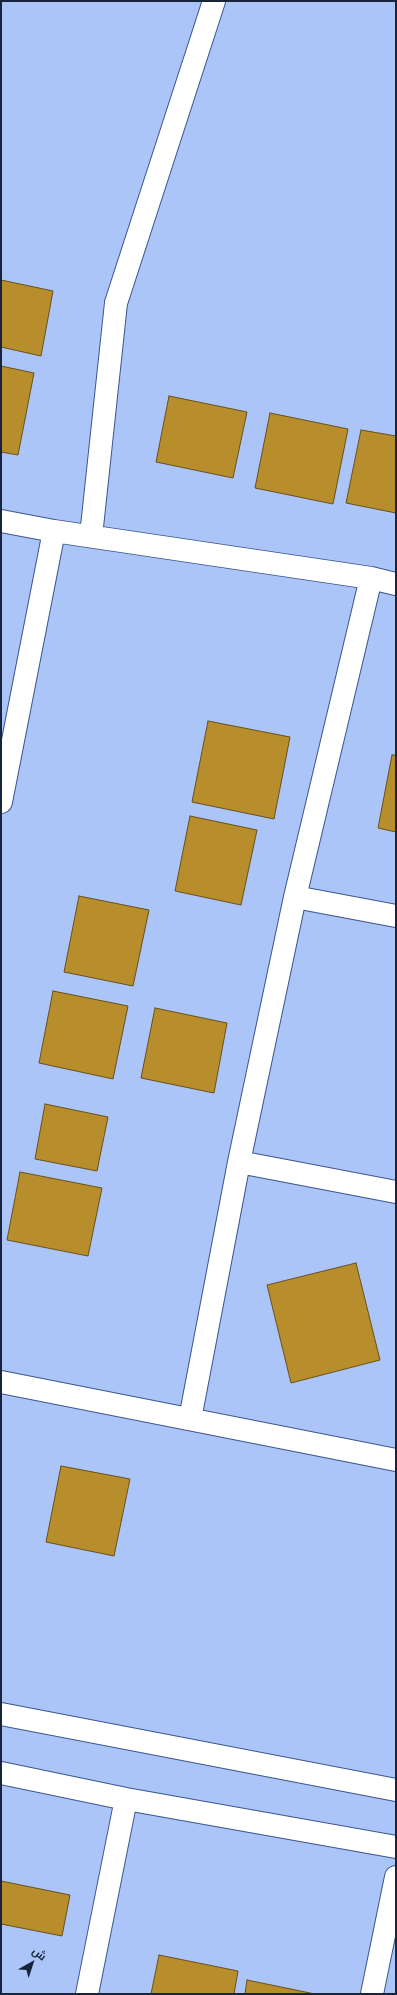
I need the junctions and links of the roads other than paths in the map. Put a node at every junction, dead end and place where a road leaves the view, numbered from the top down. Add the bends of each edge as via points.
1 (214, 1) edge
2 (1, 521) edge
3 (54, 531) junction
4 (91, 536) junction
5 (371, 578) junction
6 (396, 584) edge
7 (1, 802) edge
8 (295, 897) junction
9 (396, 916) edge
10 (239, 1162) junction
11 (396, 1192) edge
12 (1, 1382) edge
13 (190, 1419) junction
14 (396, 1460) edge
15 (1, 1714) edge
16 (1, 1773) edge
17 (396, 1790) edge
18 (126, 1799) junction
19 (396, 1847) edge
20 (396, 1877) edge
21 (87, 1994) edge
22 (372, 1994) edge

1 - 4 street via 116,303
2 - 3 street
3 - 4 street
3 - 7 street
4 - 5 street
5 - 6 street
5 - 8 street
8 - 9 street
8 - 10 street
10 - 11 street
10 - 13 street
12 - 13 street
13 - 14 street
15 - 17 street
16 - 18 street
18 - 19 street
18 - 21 street
20 - 22 street

